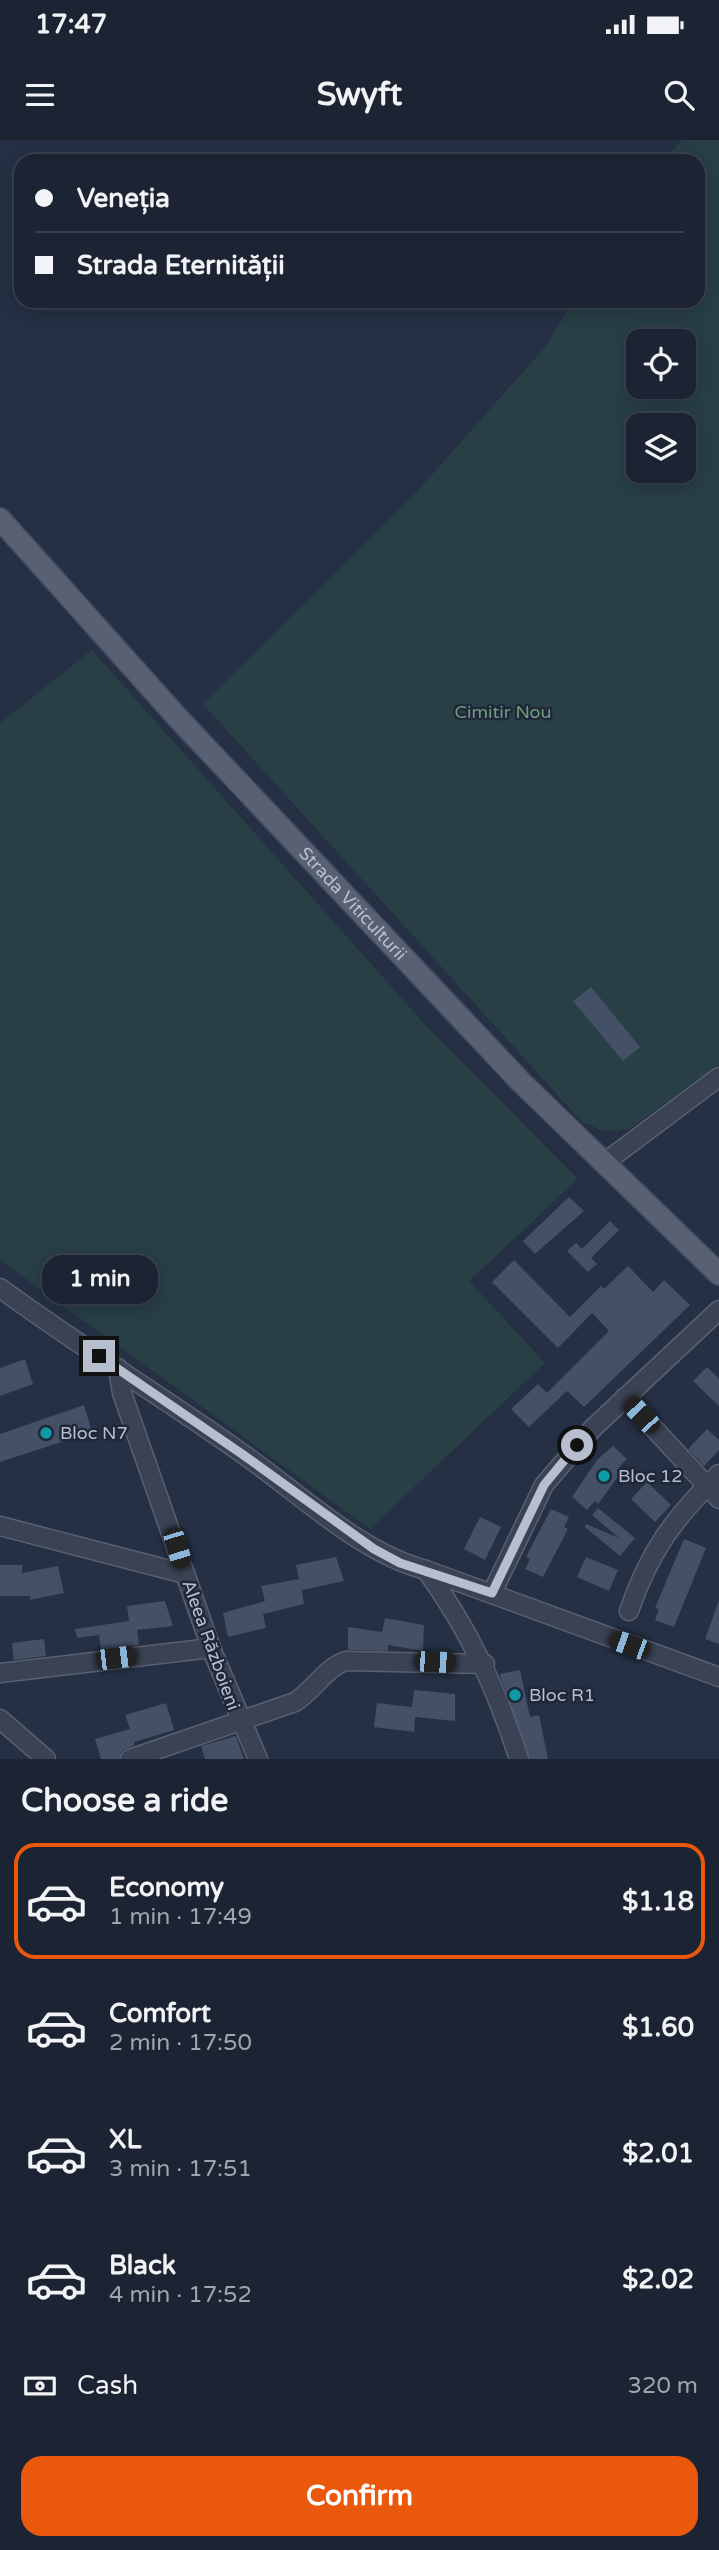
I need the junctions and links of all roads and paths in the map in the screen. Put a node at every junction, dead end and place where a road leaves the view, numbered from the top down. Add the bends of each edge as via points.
1 (0, 519) edge
2 (719, 1077) edge
3 (604, 1163) junction
4 (719, 1274) edge
5 (0, 1288) edge
6 (715, 1322) edge
7 (118, 1368) junction
8 (625, 1397) junction
9 (715, 1486) edge
10 (0, 1526) edge
11 (426, 1570) junction
12 (185, 1574) junction
13 (492, 1593) junction
14 (629, 1611) dead end
15 (211, 1648) junction
16 (485, 1664) junction
17 (0, 1673) edge
18 (719, 1677) edge
19 (0, 1719) edge
20 (240, 1721) junction
21 (46, 1759) edge
22 (130, 1759) edge
23 (258, 1759) edge
24 (519, 1759) edge

1 - 3 main road, Strada Viticulturii via 177,717 521,1082
2 - 3 street
3 - 4 main road, Strada Viticulturii
5 - 7 street
6 - 8 street
7 - 11 street via 374,1549
7 - 12 street, Aleea Războieni via 122,1393
8 - 9 street
8 - 13 street via 544,1485
9 - 14 street via 676,1518 647,1562
10 - 12 street
11 - 13 street
11 - 16 street via 455,1609
12 - 15 street, Aleea Războieni
13 - 18 street
15 - 17 street
15 - 20 street, Aleea Războieni
16 - 20 street via 346,1661 295,1702
16 - 24 street
19 - 21 street
20 - 22 street
20 - 23 street, Aleea Războieni

